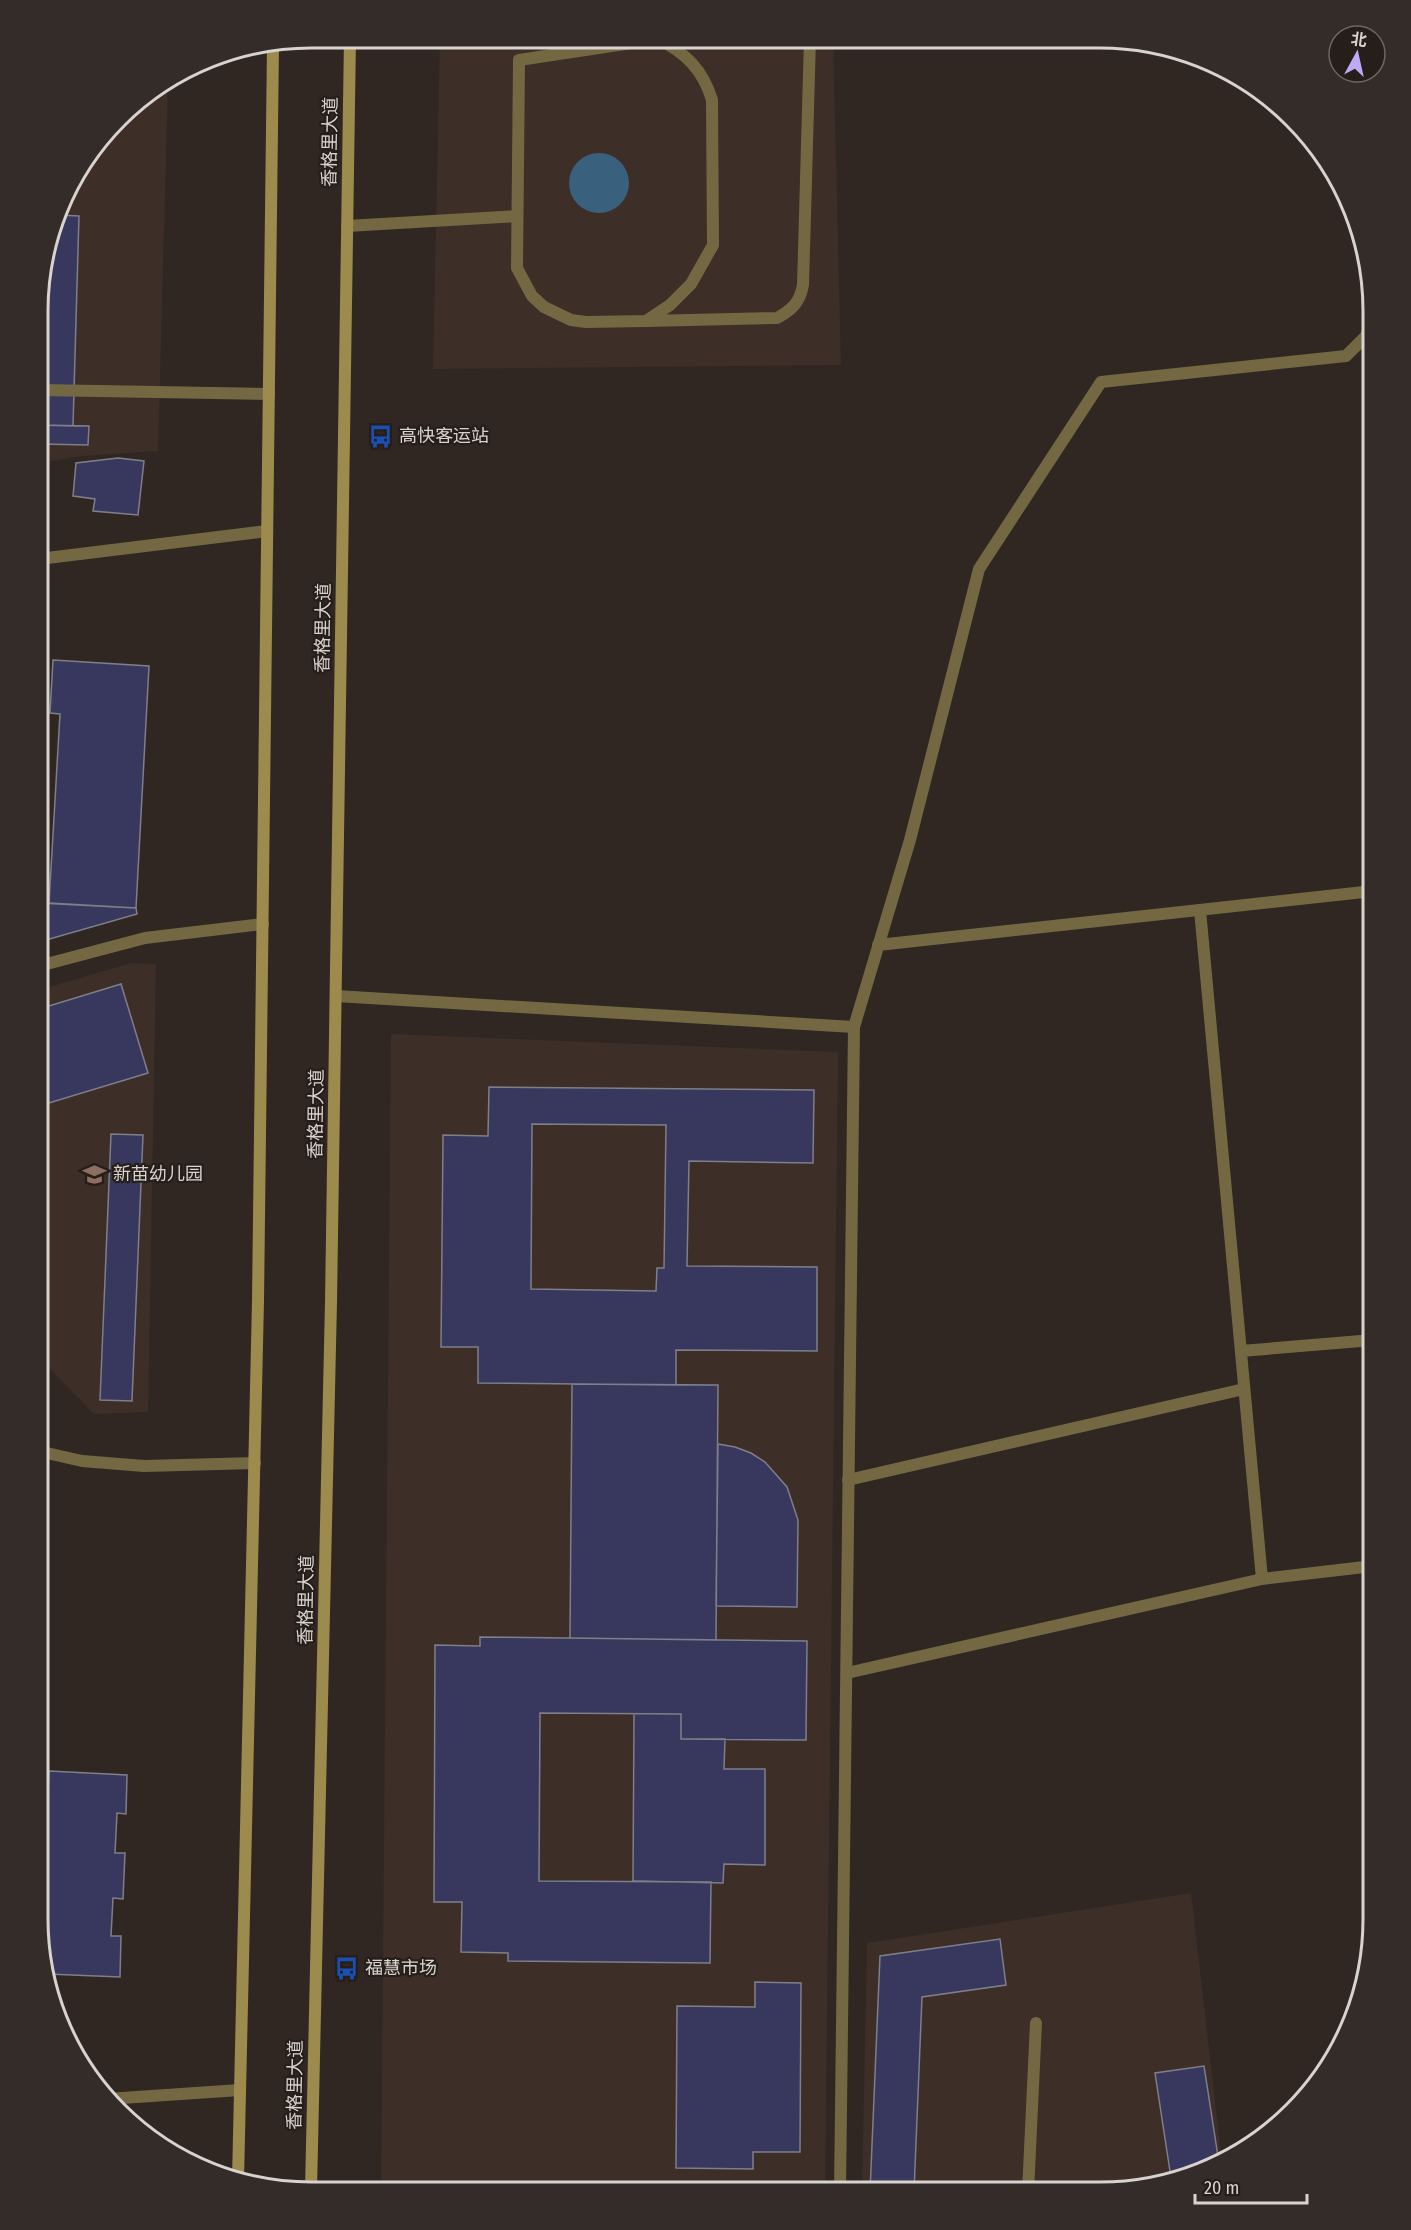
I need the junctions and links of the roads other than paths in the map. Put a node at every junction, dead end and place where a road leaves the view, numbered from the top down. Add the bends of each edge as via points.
1 (350, 48) edge
2 (598, 48) edge
3 (675, 48) edge
4 (810, 48) edge
5 (273, 51) edge
6 (517, 216) junction
7 (347, 226) junction
8 (646, 321) junction
9 (1363, 344) edge
10 (48, 390) edge
11 (269, 394) junction
12 (267, 531) junction
13 (48, 558) edge
14 (1363, 892) edge
15 (1200, 910) junction
16 (263, 924) junction
17 (878, 945) junction
18 (48, 964) edge
19 (336, 996) junction
20 (854, 1028) junction
21 (1363, 1341) edge
22 (1241, 1351) junction
23 (1244, 1389) junction
24 (48, 1453) edge
25 (255, 1463) junction
26 (848, 1480) junction
27 (1363, 1567) edge
28 (1262, 1579) junction
29 (847, 1672) junction
30 (1036, 2023) dead end
31 (240, 2090) junction
32 (119, 2098) edge
33 (238, 2172) edge
34 (311, 2182) edge
35 (840, 2182) edge
36 (1028, 2182) edge

1 - 7 main road, 香格里大道
2 - 6 street via 519,60
3 - 8 street via 690,59 704,78 712,100 714,245 691,284
4 - 8 street via 803,285 796,305 777,318
5 - 11 main road
6 - 7 street
6 - 8 street via 517,268 532,296 544,307 579,321
7 - 19 main road, 香格里大道
9 - 17 street via 1346,356 1101,382 979,569 910,840
10 - 11 street
11 - 12 main road
12 - 13 street
12 - 16 main road
14 - 15 street
15 - 17 street
15 - 22 street
16 - 18 street via 145,939
16 - 25 main road
17 - 20 street
19 - 20 street
19 - 34 main road, 香格里大道
20 - 26 street
21 - 22 street
22 - 23 street
23 - 26 street
23 - 28 street
24 - 25 street via 82,1461 144,1466
25 - 31 main road
26 - 29 street
27 - 28 street
28 - 29 street
29 - 35 street
30 - 36 street
31 - 32 street
31 - 33 main road

